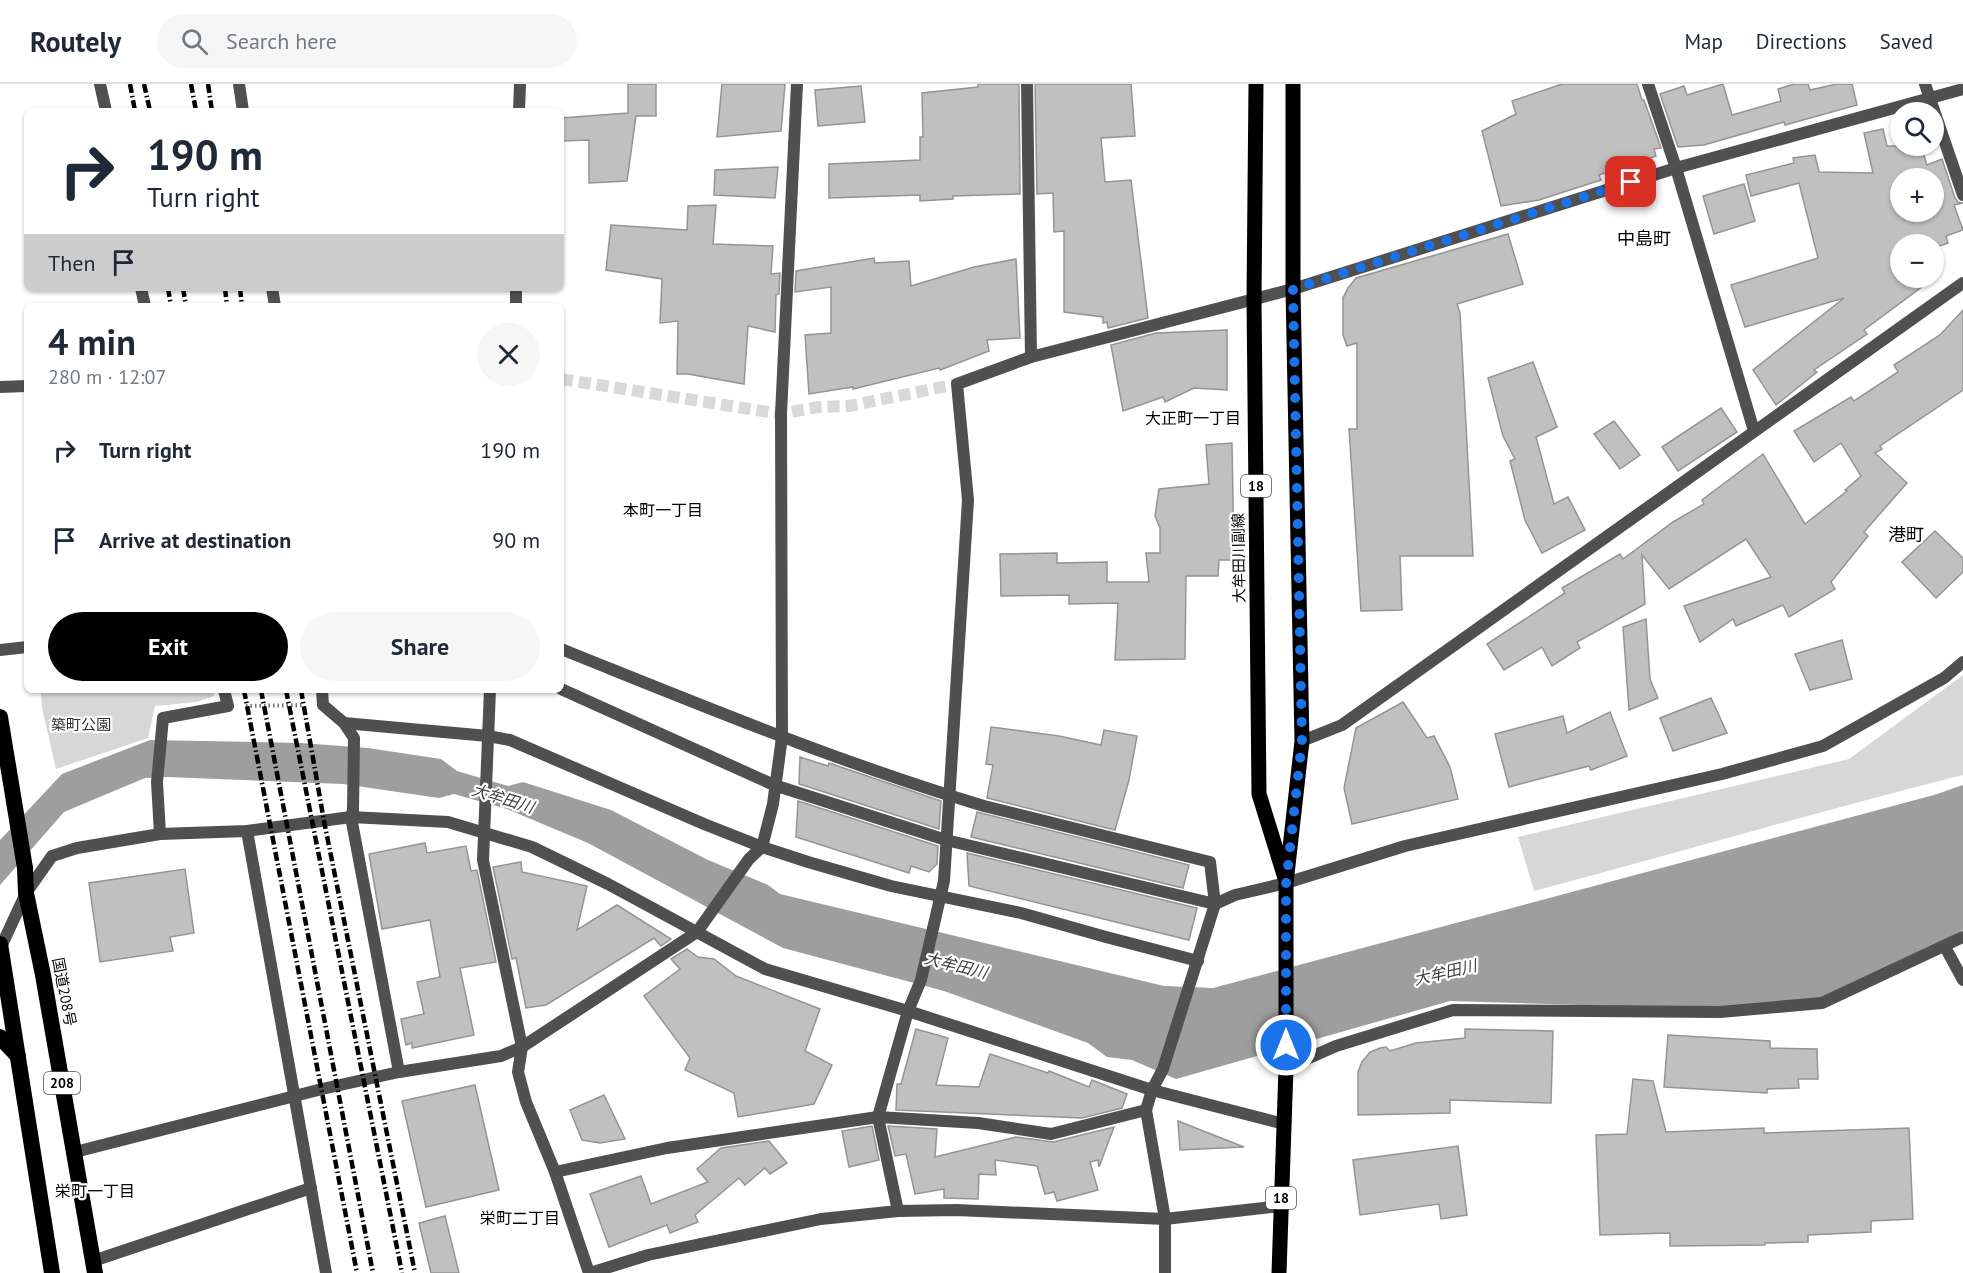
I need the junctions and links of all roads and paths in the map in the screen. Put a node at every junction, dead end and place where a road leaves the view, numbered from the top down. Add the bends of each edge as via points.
1 (100, 84) edge
2 (238, 84) edge
3 (520, 84) edge
4 (797, 84) edge
5 (1026, 84) edge
6 (1256, 84) edge
7 (1293, 84) edge
8 (1648, 84) edge
9 (1925, 84) edge
10 (1963, 89) edge
11 (1931, 99) junction
12 (105, 108) edge
13 (242, 108) edge
14 (519, 108) edge
15 (1676, 168) junction
16 (1963, 195) edge
17 (1963, 283) edge
18 (1293, 289) junction
19 (1254, 299) junction
20 (1032, 357) junction
21 (24, 386) edge
22 (0, 387) edge
23 (1754, 431) junction
24 (24, 647) edge
25 (0, 650) edge
26 (564, 651) edge
27 (1963, 662) edge
28 (564, 690) edge
29 (225, 693) edge
30 (321, 693) edge
31 (490, 693) edge
32 (323, 705) junction
33 (228, 706) junction
34 (0, 717) edge
35 (344, 723) junction
36 (782, 737) junction
37 (1302, 741) junction
38 (488, 742) junction
39 (4, 759) edge
40 (774, 785) junction
41 (949, 796) junction
42 (352, 813) junction
43 (246, 831) junction
44 (484, 832) junction
45 (160, 834) junction
46 (946, 840) junction
47 (762, 847) junction
48 (1286, 884) junction
49 (26, 893) junction
50 (941, 897) junction
51 (1215, 904) junction
52 (697, 932) junction
53 (1963, 938) edge
54 (0, 947) edge
55 (1945, 947) junction
56 (1198, 961) junction
57 (1963, 980) edge
58 (908, 1011) junction
59 (0, 1037) edge
60 (522, 1047) junction
61 (18, 1056) junction
62 (1286, 1068) junction
63 (399, 1072) junction
64 (1152, 1090) junction
65 (294, 1096) junction
66 (1146, 1110) junction
67 (878, 1117) junction
68 (1284, 1124) junction
69 (75, 1152) junction
70 (555, 1172) junction
71 (311, 1188) junction
72 (1281, 1206) junction
73 (898, 1210) junction
74 (1165, 1219) junction
75 (94, 1267) edge
76 (52, 1273) edge
77 (326, 1273) edge
78 (590, 1273) edge
79 (1165, 1273) edge
80 (1279, 1273) edge

1 - 12 street
2 - 13 street
3 - 14 street
4 - 36 street via 781,414
5 - 20 street
6 - 19 main road, 大牟田川副線 / 18
7 - 18 main road, 大牟田川副線 / 18
8 - 15 street
9 - 11 street
10 - 11 street
11 - 15 street
11 - 16 street
15 - 18 street
15 - 23 street
17 - 23 street
18 - 19 street
18 - 37 main road, 大牟田川副線 / 18
19 - 20 street
19 - 48 main road, 大牟田川副線 / 18 via 1259,794
20 - 41 street via 957,384 968,500
21 - 22 street
23 - 37 street via 1342,724
24 - 25 street
26 - 36 street
27 - 48 street via 1944,678 1823,746 1722,774 1405,846
28 - 40 street
29 - 33 street
30 - 32 street
31 - 38 street
32 - 33 path
32 - 35 street
33 - 45 street via 163,718 157,782
34 - 39 highway, 国道208号 / 208
35 - 38 street
35 - 42 street via 354,738
36 - 40 street
36 - 41 street
37 - 48 main road, 大牟田川副線 / 18
38 - 44 street
38 - 47 street via 510,740
39 - 49 highway, 国道208号 / 208 via 25,868
40 - 46 street
40 - 47 street
41 - 46 street
41 - 51 street via 1210,862
42 - 43 street
42 - 44 street via 448,822
42 - 63 street
43 - 45 street
43 - 65 street
44 - 52 street via 532,847
44 - 60 street via 483,860
45 - 49 street via 52,856
46 - 50 street
46 - 51 street
47 - 50 street
47 - 52 street
48 - 51 street via 1235,895
48 - 62 main road, 大牟田川副線 / 18
49 - 54 street
49 - 69 highway, 国道208号 / 208
50 - 56 street via 1021,913
50 - 58 street via 921,980
51 - 56 street
52 - 58 street via 765,969
52 - 60 street
53 - 55 street
54 - 61 highway, 208
55 - 57 street
55 - 62 street via 1822,1003 1720,1012 1453,1010 1336,1046
56 - 64 street
58 - 64 street
58 - 67 street
59 - 61 highway
60 - 63 street via 501,1056
60 - 70 street via 518,1072 523,1092
61 - 76 highway, 208
62 - 68 main road, 大牟田川副線 / 18
63 - 65 street
64 - 66 street
64 - 68 street
65 - 69 street
65 - 71 street
66 - 67 street via 1051,1134 978,1123
66 - 74 street
67 - 70 street via 667,1148
67 - 73 street
68 - 72 main road, 大牟田川副線 / 18
69 - 75 highway, 国道208号 / 208
70 - 78 street
71 - 75 street
71 - 77 street
72 - 74 street
72 - 80 main road, 大牟田川副線 / 18
73 - 74 street
73 - 78 street via 821,1219 648,1255
74 - 79 street

